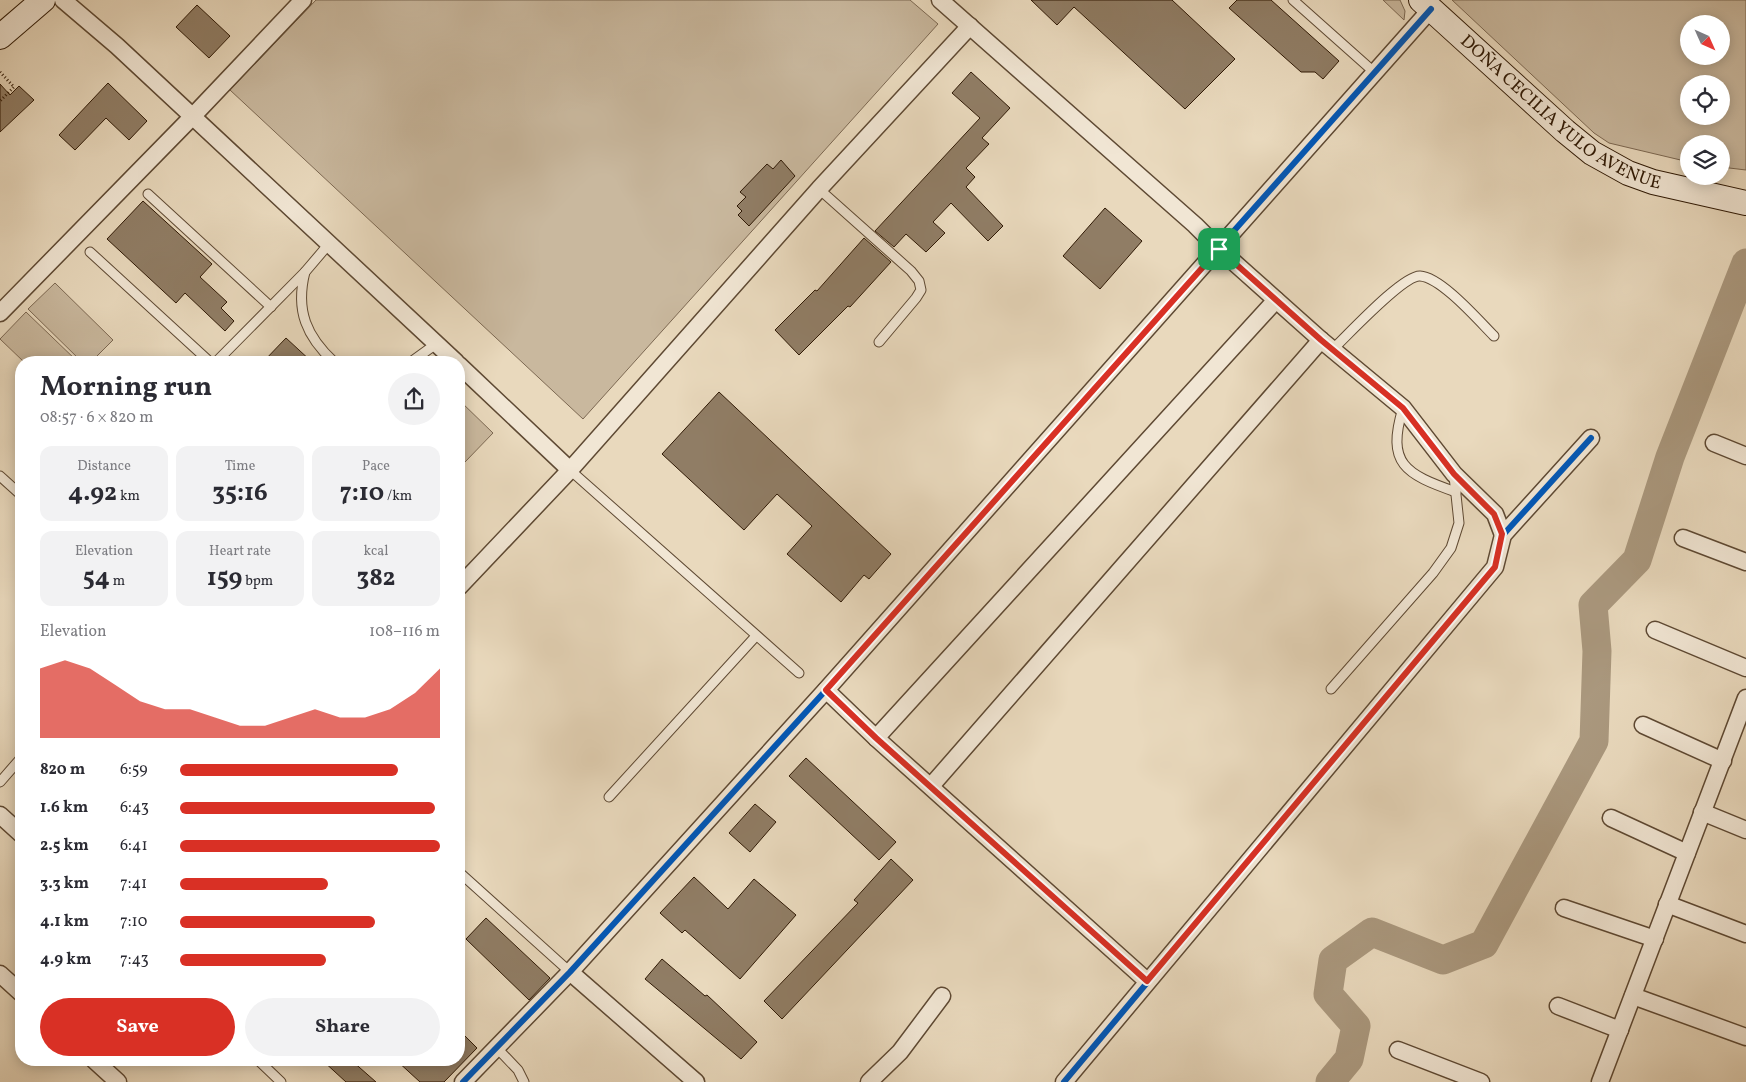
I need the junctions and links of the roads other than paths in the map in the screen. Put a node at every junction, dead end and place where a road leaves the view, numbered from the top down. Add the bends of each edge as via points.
1 (43, 0) edge
2 (63, 0) edge
3 (303, 0) edge
4 (940, 0) edge
5 (1293, 0) edge
6 (1426, 4) edge
7 (970, 26) junction
8 (0, 37) edge
9 (1374, 72) junction
10 (192, 117) junction
11 (819, 189) junction
12 (148, 194) dead end
13 (1746, 203) edge
14 (328, 245) junction
15 (1219, 249) junction
16 (90, 252) dead end
17 (305, 272) junction
18 (1276, 300) junction
19 (271, 307) junction
20 (0, 313) edge
21 (1494, 336) dead end
22 (879, 342) dead end
23 (436, 344) junction
24 (1327, 345) junction
25 (203, 356) edge
26 (222, 356) edge
27 (328, 356) edge
28 (419, 356) edge
29 (449, 356) edge
30 (465, 371) edge
31 (1403, 408) junction
32 (1591, 438) dead end
33 (1714, 443) dead end
34 (1746, 456) edge
35 (570, 470) junction
36 (1454, 474) junction
37 (0, 476) edge
38 (15, 490) edge
39 (1456, 492) junction
40 (1502, 534) junction
41 (1683, 538) dead end
42 (1746, 562) edge
43 (465, 581) edge
44 (1655, 630) dead end
45 (756, 636) junction
46 (1746, 668) edge
47 (800, 673) dead end
48 (1331, 689) dead end
49 (826, 690) junction
50 (1744, 708) edge
51 (1643, 725) dead end
52 (876, 738) junction
53 (1723, 761) junction
54 (15, 765) edge
55 (0, 782) edge
56 (931, 786) junction
57 (609, 797) dead end
58 (1702, 812) junction
59 (0, 815) edge
60 (1612, 818) dead end
61 (15, 829) edge
62 (1746, 830) edge
63 (1687, 853) junction
64 (465, 877) edge
65 (1667, 904) junction
66 (1564, 908) dead end
67 (1746, 934) edge
68 (1655, 939) junction
69 (570, 972) junction
70 (0, 974) edge
71 (1147, 981) junction
72 (15, 988) edge
73 (942, 996) dead end
74 (1633, 996) junction
75 (1558, 1006) dead end
76 (1620, 1030) junction
77 (1746, 1037) edge
78 (496, 1047) junction
79 (1398, 1050) dead end
80 (101, 1066) edge
81 (264, 1066) edge
82 (118, 1082) edge
83 (281, 1082) edge
84 (463, 1082) edge
85 (524, 1082) edge
86 (696, 1082) edge
87 (869, 1082) edge
88 (1064, 1082) edge
89 (1481, 1082) edge
90 (1600, 1082) edge

1 - 8 main road
2 - 10 street
3 - 10 street
4 - 7 street
5 - 9 lane
6 - 9 street
6 - 13 main road, DOÑA CECILIA YULO AVENUE via 1592,153 1628,173 1653,182
7 - 11 street
7 - 15 street
9 - 15 street
10 - 14 street
10 - 20 street
11 - 22 lane via 918,281 921,290 916,298
11 - 35 street
12 - 19 lane
14 - 17 lane
14 - 23 street
15 - 18 street
15 - 49 street
16 - 25 lane
17 - 19 lane
17 - 27 lane via 302,310 306,325 312,339
18 - 24 street
18 - 52 street
19 - 26 lane
21 - 24 lane via 1444,288 1429,278 1419,276 1394,290
23 - 28 lane
23 - 29 street
24 - 31 street
24 - 56 street
30 - 35 street
31 - 36 street
31 - 39 lane via 1395,433 1396,453 1403,464 1428,482
32 - 40 street
33 - 34 street
35 - 43 street
35 - 45 lane
36 - 39 lane
36 - 40 street via 1494,514
37 - 38 lane
39 - 48 lane via 1459,523 1451,548
40 - 71 street via 1495,567
41 - 42 street
44 - 46 street
45 - 47 lane
45 - 57 lane
49 - 52 street
49 - 69 street
50 - 53 street
51 - 53 street
52 - 56 street
53 - 58 street
54 - 55 lane
56 - 71 street
58 - 62 street
58 - 63 street
59 - 61 street
60 - 63 street
63 - 65 street
64 - 69 lane
65 - 67 street
65 - 68 street
66 - 68 street
68 - 74 street
69 - 78 street
69 - 86 street
70 - 72 street
71 - 88 street
73 - 87 street via 900,1052
74 - 76 street
74 - 77 street
75 - 76 street
76 - 90 street
78 - 84 street
78 - 85 lane via 518,1070
79 - 89 street
80 - 82 street
81 - 83 lane

